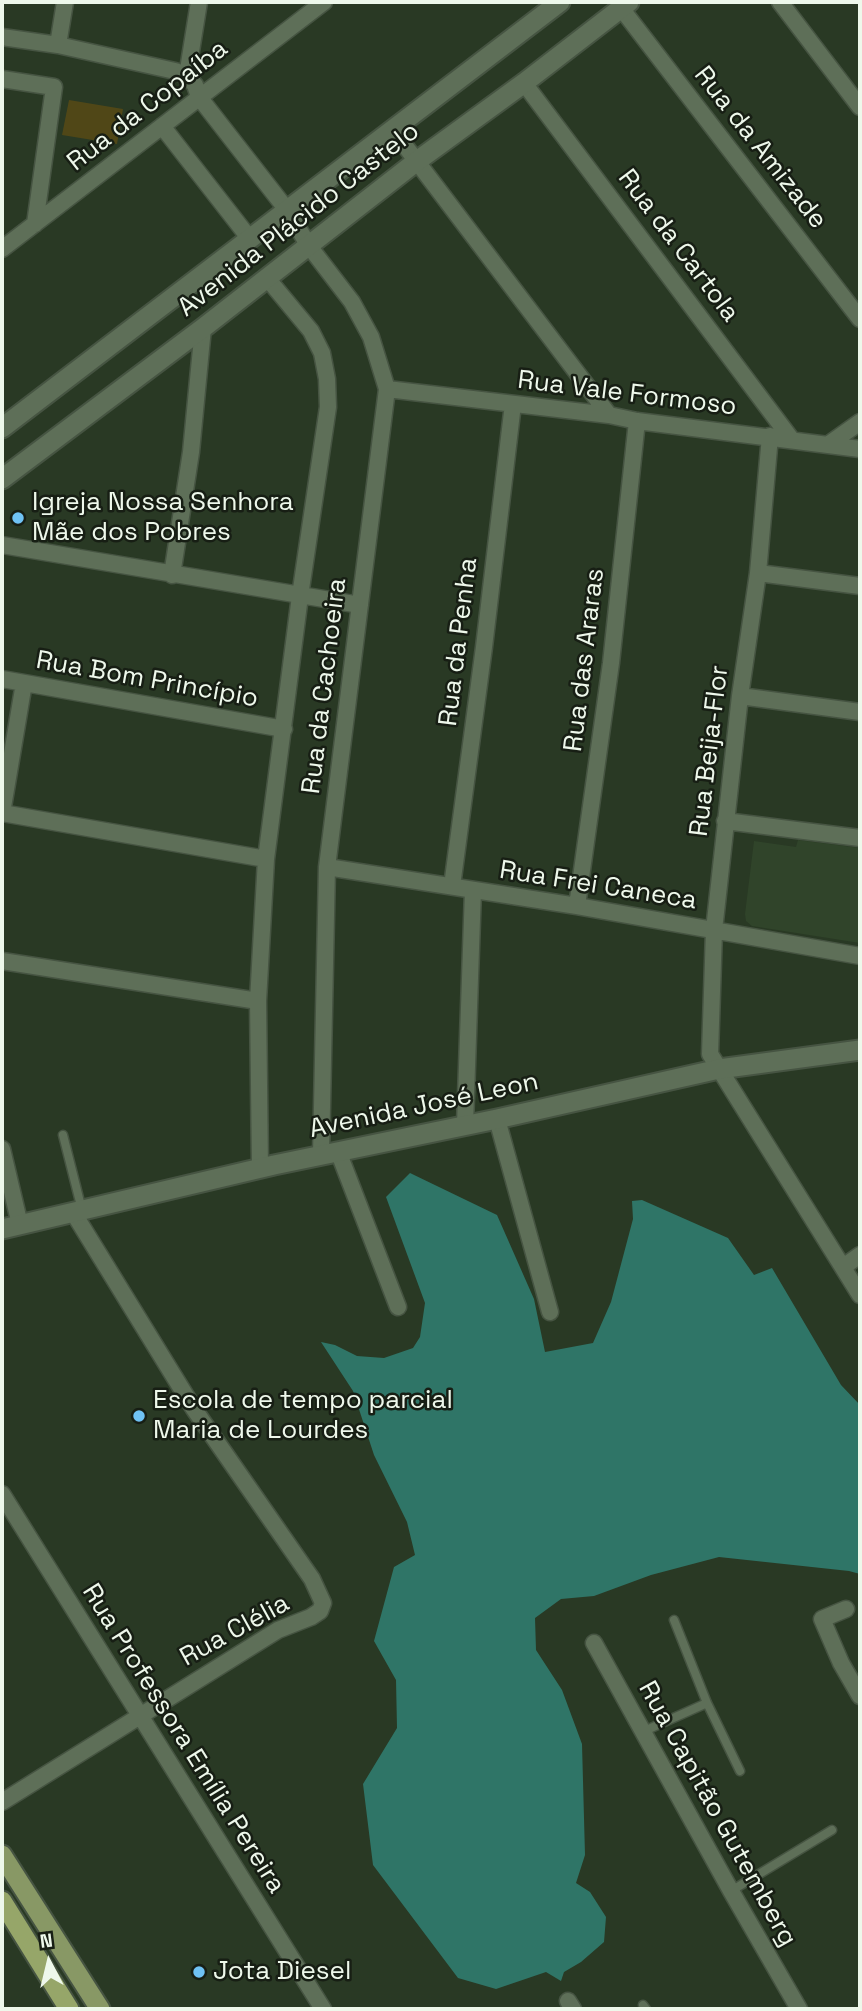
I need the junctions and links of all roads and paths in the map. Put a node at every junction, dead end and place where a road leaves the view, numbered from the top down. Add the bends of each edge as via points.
1 (65, 2) edge
2 (199, 2) edge
3 (324, 2) edge
4 (561, 2) edge
5 (780, 2) edge
6 (625, 5) edge
7 (2, 37) edge
8 (58, 45) junction
9 (187, 76) junction
10 (2, 79) edge
11 (524, 83) junction
12 (194, 102) junction
13 (860, 107) edge
14 (165, 125) junction
15 (393, 130) junction
16 (417, 161) junction
17 (282, 214) junction
18 (34, 224) junction
19 (253, 237) junction
20 (2, 249) edge
21 (305, 249) junction
22 (272, 274) junction
23 (860, 318) edge
24 (203, 328) junction
25 (387, 389) junction
26 (513, 404) junction
27 (609, 415) junction
28 (637, 421) junction
29 (860, 422) edge
30 (2, 428) edge
31 (770, 436) junction
32 (792, 440) junction
33 (829, 444) junction
34 (860, 449) edge
35 (2, 479) edge
36 (2, 545) edge
37 (758, 573) junction
38 (172, 575) junction
39 (860, 586) edge
40 (300, 596) junction
41 (356, 604) junction
42 (2, 679) edge
43 (24, 683) junction
44 (740, 696) junction
45 (860, 712) edge
46 (284, 729) junction
47 (2, 813) edge
48 (725, 821) junction
49 (860, 838) edge
50 (266, 859) junction
51 (327, 867) junction
52 (452, 886) junction
53 (473, 890) junction
54 (577, 906) junction
55 (714, 930) junction
56 (860, 956) edge
57 (2, 961) edge
58 (258, 1001) junction
59 (860, 1051) edge
60 (719, 1069) junction
61 (497, 1119) junction
62 (465, 1125) junction
63 (63, 1135) dead end
64 (2, 1150) edge
65 (321, 1155) junction
66 (267, 1166) junction
67 (78, 1211) junction
68 (11, 1227) edge
69 (860, 1255) edge
70 (843, 1267) junction
71 (860, 1295) edge
72 (398, 1307) dead end
73 (550, 1312) dead end
74 (2, 1494) edge
75 (846, 1609) dead end
76 (674, 1620) dead end
77 (594, 1643) dead end
78 (860, 1696) edge
79 (707, 1703) junction
80 (139, 1715) junction
81 (642, 1732) junction
82 (740, 1771) dead end
83 (2, 1802) edge
84 (832, 1830) dead end
85 (2, 1855) edge
86 (731, 1891) junction
87 (2, 1901) edge
88 (69, 2009) edge
89 (100, 2009) edge
90 (323, 2009) edge
91 (799, 2009) edge

1 - 8 street
2 - 9 street
3 - 12 street, Rua da Copaíba
4 - 15 street, Avenida Plácido Castelo
5 - 13 street
6 - 11 street, Avenida Plácido Castelo
6 - 23 street, Rua da Amizade
7 - 8 street
8 - 9 street
9 - 12 street, Rua da Cachoeira via 195,85
10 - 18 street via 54,87
11 - 16 street, Avenida Plácido Castelo
11 - 32 street, Rua da Cartola
12 - 14 street, Rua da Copaíba
12 - 17 street, Rua da Cachoeira
14 - 18 street, Rua da Copaíba
14 - 19 street
15 - 16 street
15 - 17 street, Avenida Plácido Castelo
16 - 21 street, Avenida Plácido Castelo
16 - 27 street
17 - 19 street, Avenida Plácido Castelo
17 - 21 street, Rua da Cachoeira
18 - 20 street, Rua da Copaíba
19 - 30 street, Avenida Plácido Castelo
21 - 22 street, Avenida Plácido Castelo
21 - 25 street, Rua da Cachoeira via 365,322
22 - 24 street, Avenida Plácido Castelo
22 - 40 street, Rua da Cachoeira via 311,331 327,379 328,407
24 - 35 street, Avenida Plácido Castelo
24 - 38 street via 191,452
25 - 26 street, Rua Vale Formoso
25 - 41 street, Rua da Cachoeira
26 - 27 street, Rua Vale Formoso
26 - 52 street, Rua da Penha
27 - 28 street, Rua Vale Formoso
28 - 31 street, Rua Vale Formoso
28 - 54 street, Rua das Araras via 611,663
29 - 33 street
31 - 32 street, Rua Vale Formoso
31 - 37 street, Rua Beija-Flor
32 - 33 street, Rua Vale Formoso
33 - 34 street, Rua Vale Formoso
36 - 38 street
37 - 39 street
37 - 44 street, Rua Beija-Flor
38 - 40 street
40 - 41 street
40 - 46 street, Rua da Cachoeira
41 - 51 street, Rua da Cachoeira
42 - 43 street, Rua Bom Princípio
43 - 46 street, Rua Bom Princípio
43 - 47 street
44 - 45 street
44 - 48 street, Rua Beija-Flor
46 - 50 street, Rua da Cachoeira
47 - 50 street
48 - 49 street
48 - 55 street, Rua Beija-Flor
50 - 58 street, Rua da Cachoeira
51 - 52 street, Rua Frei Caneca
51 - 65 street, Rua da Cachoeira
52 - 53 street, Rua Frei Caneca
53 - 54 street, Rua Frei Caneca
53 - 62 street
54 - 55 street, Rua Frei Caneca
55 - 56 street, Rua Frei Caneca
55 - 60 street, Rua Beija-Flor via 710,1054
57 - 58 street
58 - 66 street, Rua da Cachoeira
59 - 60 street, Avenida José Leon
60 - 61 street, Avenida José Leon
60 - 70 street, Rua Beija-Flor
61 - 62 street, Avenida José Leon
61 - 73 street
62 - 65 street, Avenida José Leon
63 - 67 lane
64 - 68 street
65 - 66 street, Avenida José Leon
65 - 72 street
66 - 67 street, Avenida José Leon
67 - 68 street, Avenida José Leon
67 - 80 street, Rua Clélia via 194,1409 323,1599 320,1611 311,1617 278,1630
69 - 70 street
70 - 71 street, Rua Beija-Flor
74 - 80 street, Rua Professora Emília Pereira
75 - 78 street via 822,1619
76 - 79 lane
77 - 81 street, Rua Capitão Gutemberg
79 - 81 lane
79 - 82 lane
80 - 83 street, Rua Clélia
80 - 90 street, Rua Professora Emília Pereira
81 - 86 street, Rua Capitão Gutemberg
84 - 86 lane
85 - 89 main road
86 - 91 street, Rua Capitão Gutemberg
87 - 88 highway

